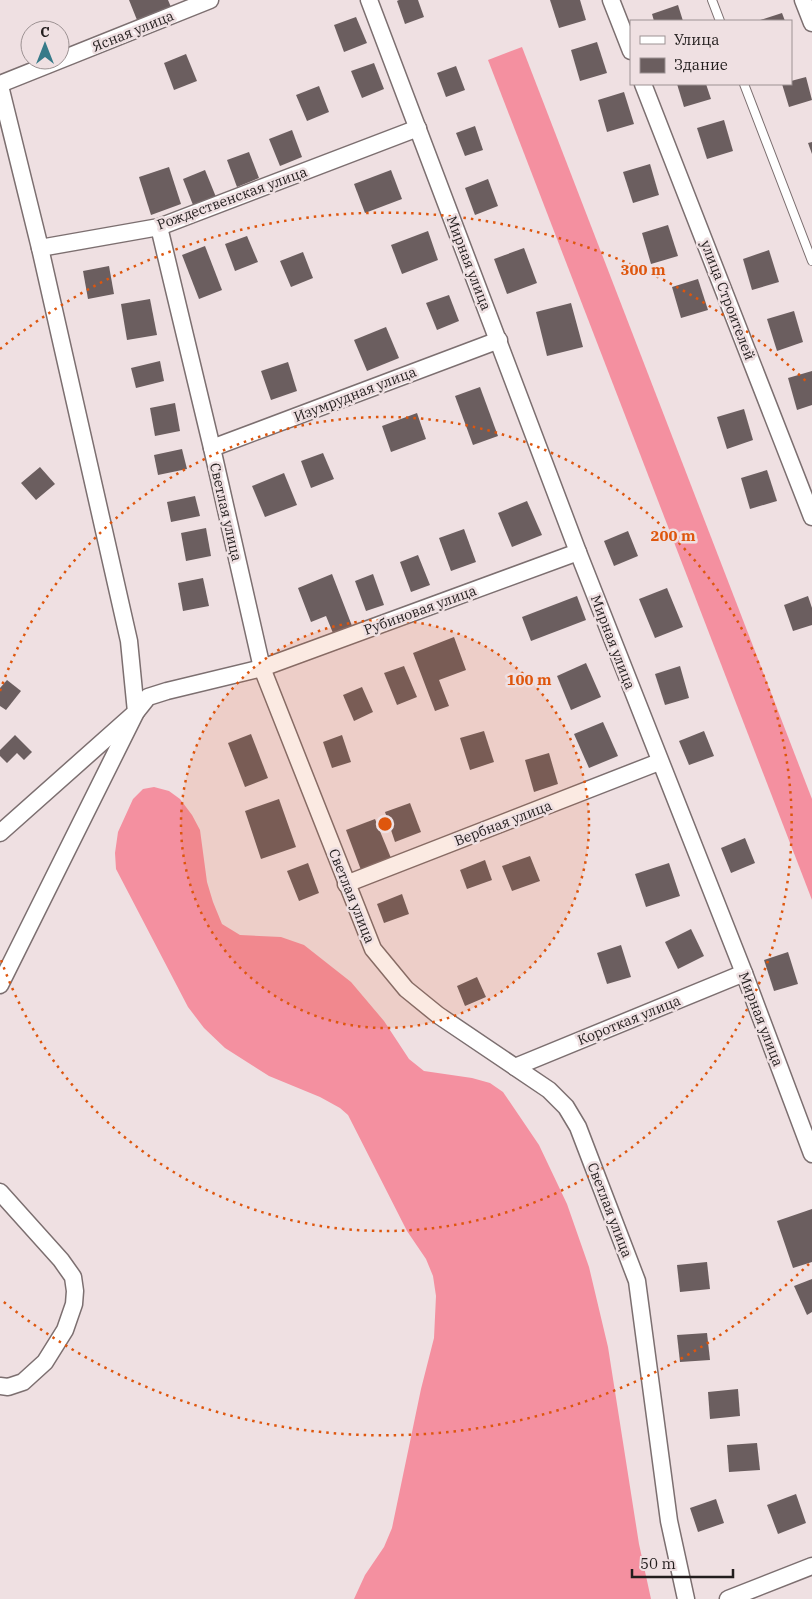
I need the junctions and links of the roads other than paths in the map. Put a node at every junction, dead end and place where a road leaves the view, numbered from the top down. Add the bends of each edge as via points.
1 (210, 0) edge
2 (369, 0) edge
3 (611, 0) edge
4 (712, 0) edge
5 (803, 0) edge
6 (720, 20) edge
7 (812, 23) edge
8 (630, 48) edge
9 (0, 85) edge
10 (643, 85) edge
11 (744, 85) edge
12 (418, 128) junction
13 (158, 226) junction
14 (40, 248) junction
15 (812, 261) edge
16 (499, 340) junction
17 (212, 448) junction
18 (812, 517) edge
19 (578, 552) junction
20 (262, 668) junction
21 (136, 712) junction
22 (660, 762) junction
23 (0, 833) edge
24 (346, 884) junction
25 (744, 973) junction
26 (0, 985) edge
27 (515, 1067) junction
28 (812, 1154) edge
29 (0, 1192) edge
30 (0, 1386) edge
31 (812, 1566) edge
32 (686, 1599) edge
33 (728, 1599) edge

1 - 9 street, Ясная улица
2 - 12 street, Мирная улица
3 - 8 street
4 - 6 lane
5 - 7 street
9 - 14 street
10 - 18 street, улица Строителей
11 - 15 lane
12 - 13 street, Рождественская улица
12 - 16 street, Мирная улица
13 - 14 street, Рождественская улица
13 - 17 street, Светлая улица
14 - 21 street via 129,641
16 - 17 street, Изумрудная улица
16 - 19 street, Мирная улица
17 - 20 street, Светлая улица
19 - 20 street, Рубиновая улица
19 - 22 street, Мирная улица
20 - 21 street, Рубиновая улица via 167,691 148,698
20 - 24 street, Светлая улица
21 - 23 street, Рубиновая улица
21 - 26 street
22 - 24 street, Вербная улица
22 - 25 street, Мирная улица
24 - 27 street, Светлая улица via 373,949 406,989 438,1015
25 - 27 street, Короткая улица
25 - 28 street, Мирная улица
27 - 32 street, Светлая улица via 566,1106 578,1127 637,1281 668,1522
29 - 30 street via 61,1260 73,1276 75,1291 66,1330 45,1362 23,1382
31 - 33 street

